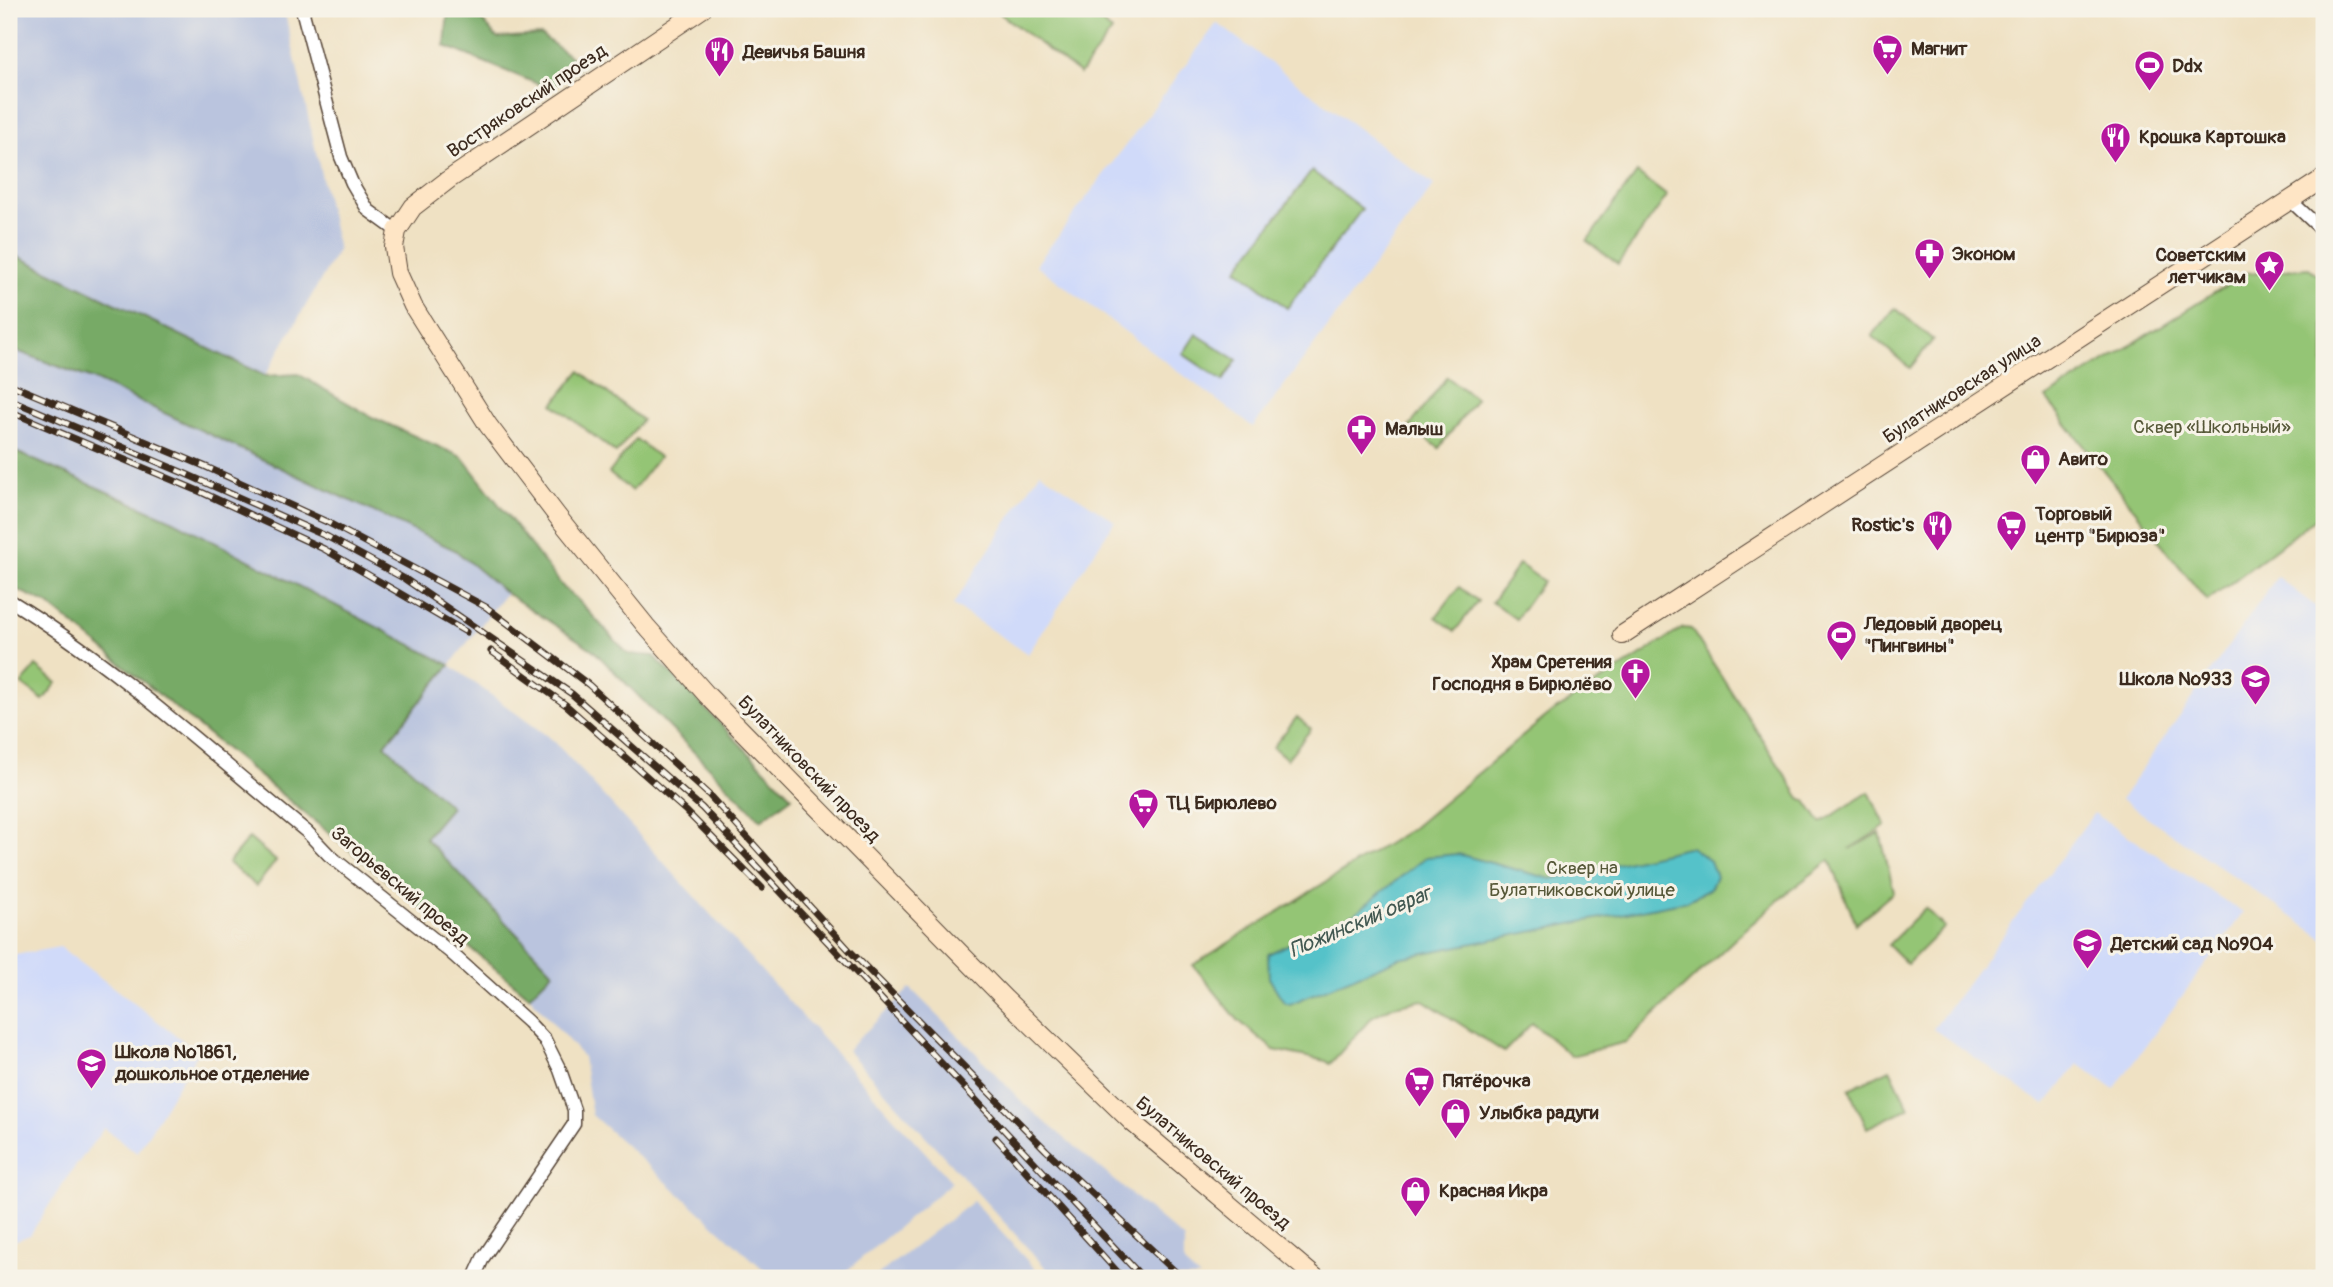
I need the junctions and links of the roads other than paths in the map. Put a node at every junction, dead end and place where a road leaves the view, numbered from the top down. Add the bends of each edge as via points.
1 (305, 9) edge
2 (702, 9) edge
3 (2324, 177) edge
4 (2290, 200) junction
5 (397, 232) junction
6 (2324, 232) edge
7 (9, 600) edge
8 (1622, 635) dead end
9 (474, 1278) edge
10 (1316, 1278) edge

1 - 5 street via 341,157 358,197
2 - 5 street, Востряковский проезд via 447,180 412,207
3 - 4 street, Булатниковская улица
4 - 6 street
4 - 8 street, Булатниковская улица
5 - 10 street, Булатниковский проезд via 394,247 399,278 456,376 518,466 676,661 1109,1102
7 - 9 street, Загорьевский проезд via 148,698 307,832 328,855 450,952 545,1040 574,1110 574,1124

